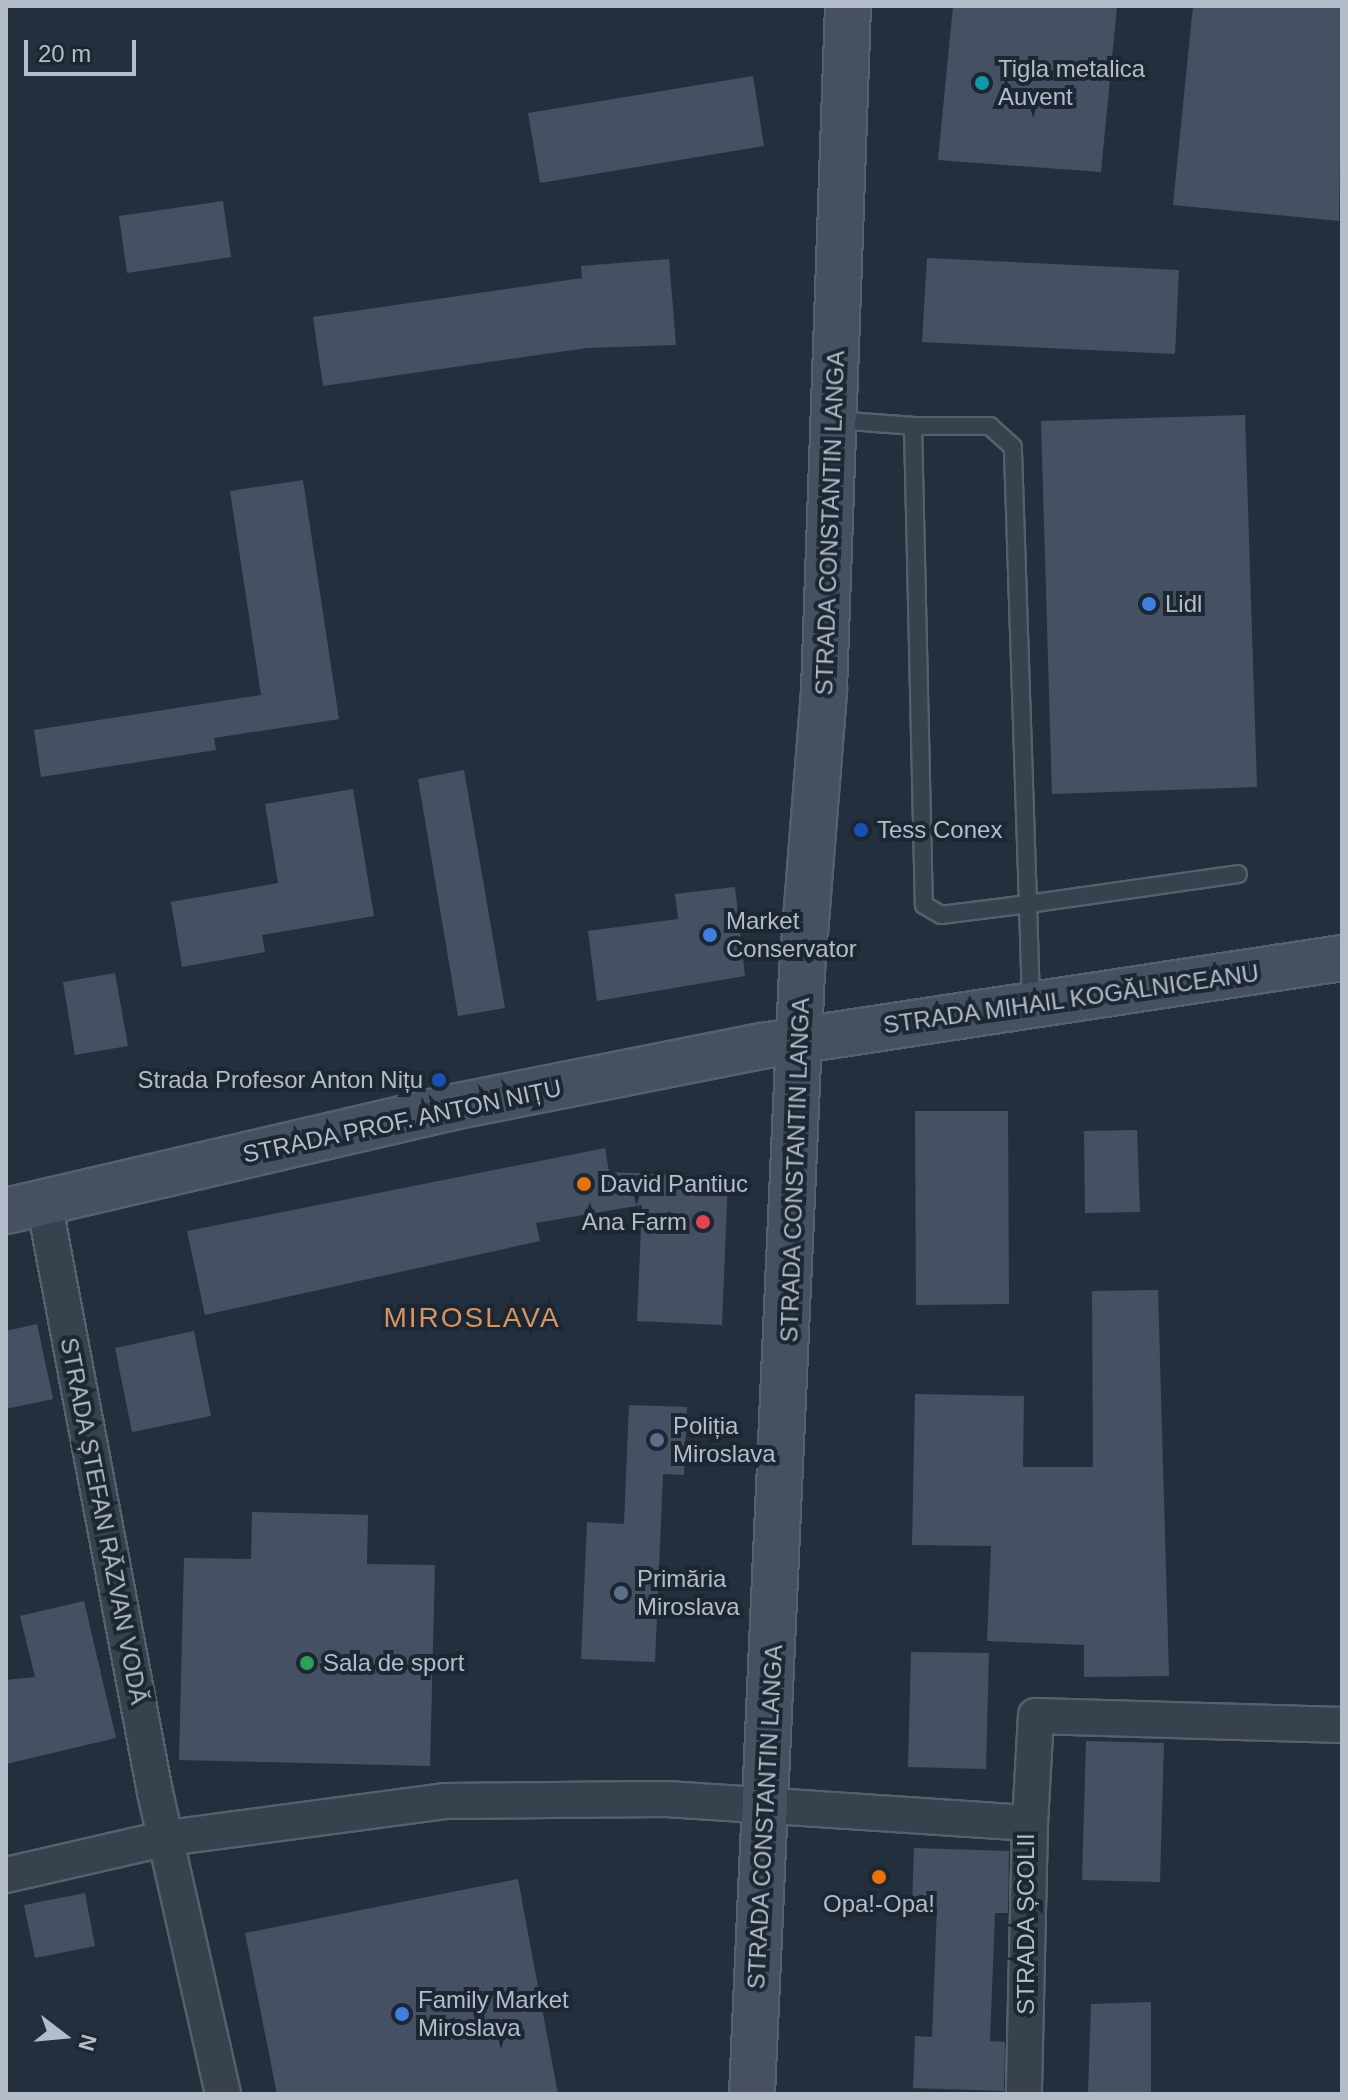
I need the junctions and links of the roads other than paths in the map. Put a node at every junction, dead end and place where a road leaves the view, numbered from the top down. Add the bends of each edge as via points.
1 (848, 6) edge
2 (835, 420) junction
3 (913, 426) junction
4 (1238, 874) dead end
5 (1028, 904) junction
6 (1342, 958) edge
7 (1031, 1006) junction
8 (800, 1040) junction
9 (25, 1206) edge
10 (1342, 1725) edge
11 (766, 1807) junction
12 (1030, 1823) junction
13 (168, 1838) junction
14 (6, 1875) edge
15 (223, 2094) edge
16 (752, 2094) edge
17 (1024, 2094) edge

1 - 2 main road, STRADA CONSTANTIN LANGA
2 - 3 lane
2 - 8 main road, STRADA CONSTANTIN LANGA
3 - 5 lane via 990,426 1013,447
3 - 5 lane via 920,890 924,905 941,915
4 - 5 lane
5 - 7 lane
6 - 7 main road, STRADA MIHAIL KOGĂLNICEANU
7 - 8 main road, STRADA MIHAIL KOGĂLNICEANU
8 - 9 main road, STRADA PROF. ANTON NIȚU via 448,1108
8 - 11 main road, STRADA CONSTANTIN LANGA
9 - 13 street, STRADA ȘTEFAN RĂZVAN VODĂ
10 - 12 street via 1036,1716
11 - 12 street, STRADA ȘCOLII
11 - 13 street, STRADA ȘCOLII via 609,1798 445,1801
11 - 16 main road, STRADA CONSTANTIN LANGA
12 - 17 street, STRADA ȘCOLII
13 - 14 street, STRADA ȘCOLII
13 - 15 street, STRADA ȘTEFAN RĂZVAN VODĂ

